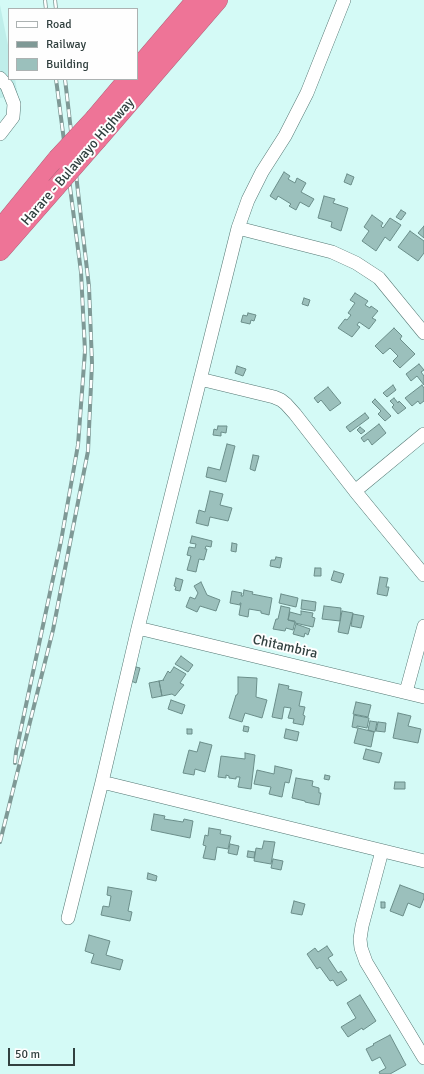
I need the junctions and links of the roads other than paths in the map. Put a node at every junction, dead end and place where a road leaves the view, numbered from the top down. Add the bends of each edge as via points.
1 (196, 0) edge
2 (218, 0) edge
3 (344, 0) edge
4 (138, 68) edge
5 (0, 78) edge
6 (127, 80) edge
7 (0, 134) edge
8 (238, 228) junction
9 (0, 229) edge
10 (0, 251) edge
11 (424, 333) edge
12 (200, 379) junction
13 (424, 434) edge
14 (355, 491) junction
15 (424, 575) edge
16 (424, 626) edge
17 (138, 628) junction
18 (406, 692) junction
19 (424, 697) edge
20 (102, 782) junction
21 (382, 851) junction
22 (424, 861) edge
23 (68, 918) dead end
24 (424, 1058) edge

1 - 4 highway
2 - 10 highway, Harare - Bulawayo Highway, bridge
3 - 8 street via 307,93 285,136 262,172
5 - 7 street via 7,86 14,104 13,118
6 - 9 highway, Harare - Bulawayo Highway, bridge
8 - 11 street via 332,252 356,262 379,278
8 - 12 street
12 - 14 street via 281,400 295,414
12 - 17 street
13 - 14 street
14 - 15 street
16 - 18 street
17 - 18 street, Chitambira
17 - 20 street
18 - 19 street, Chitambira
20 - 21 street
20 - 23 street
21 - 22 street
21 - 24 street via 362,926 361,948 366,962

